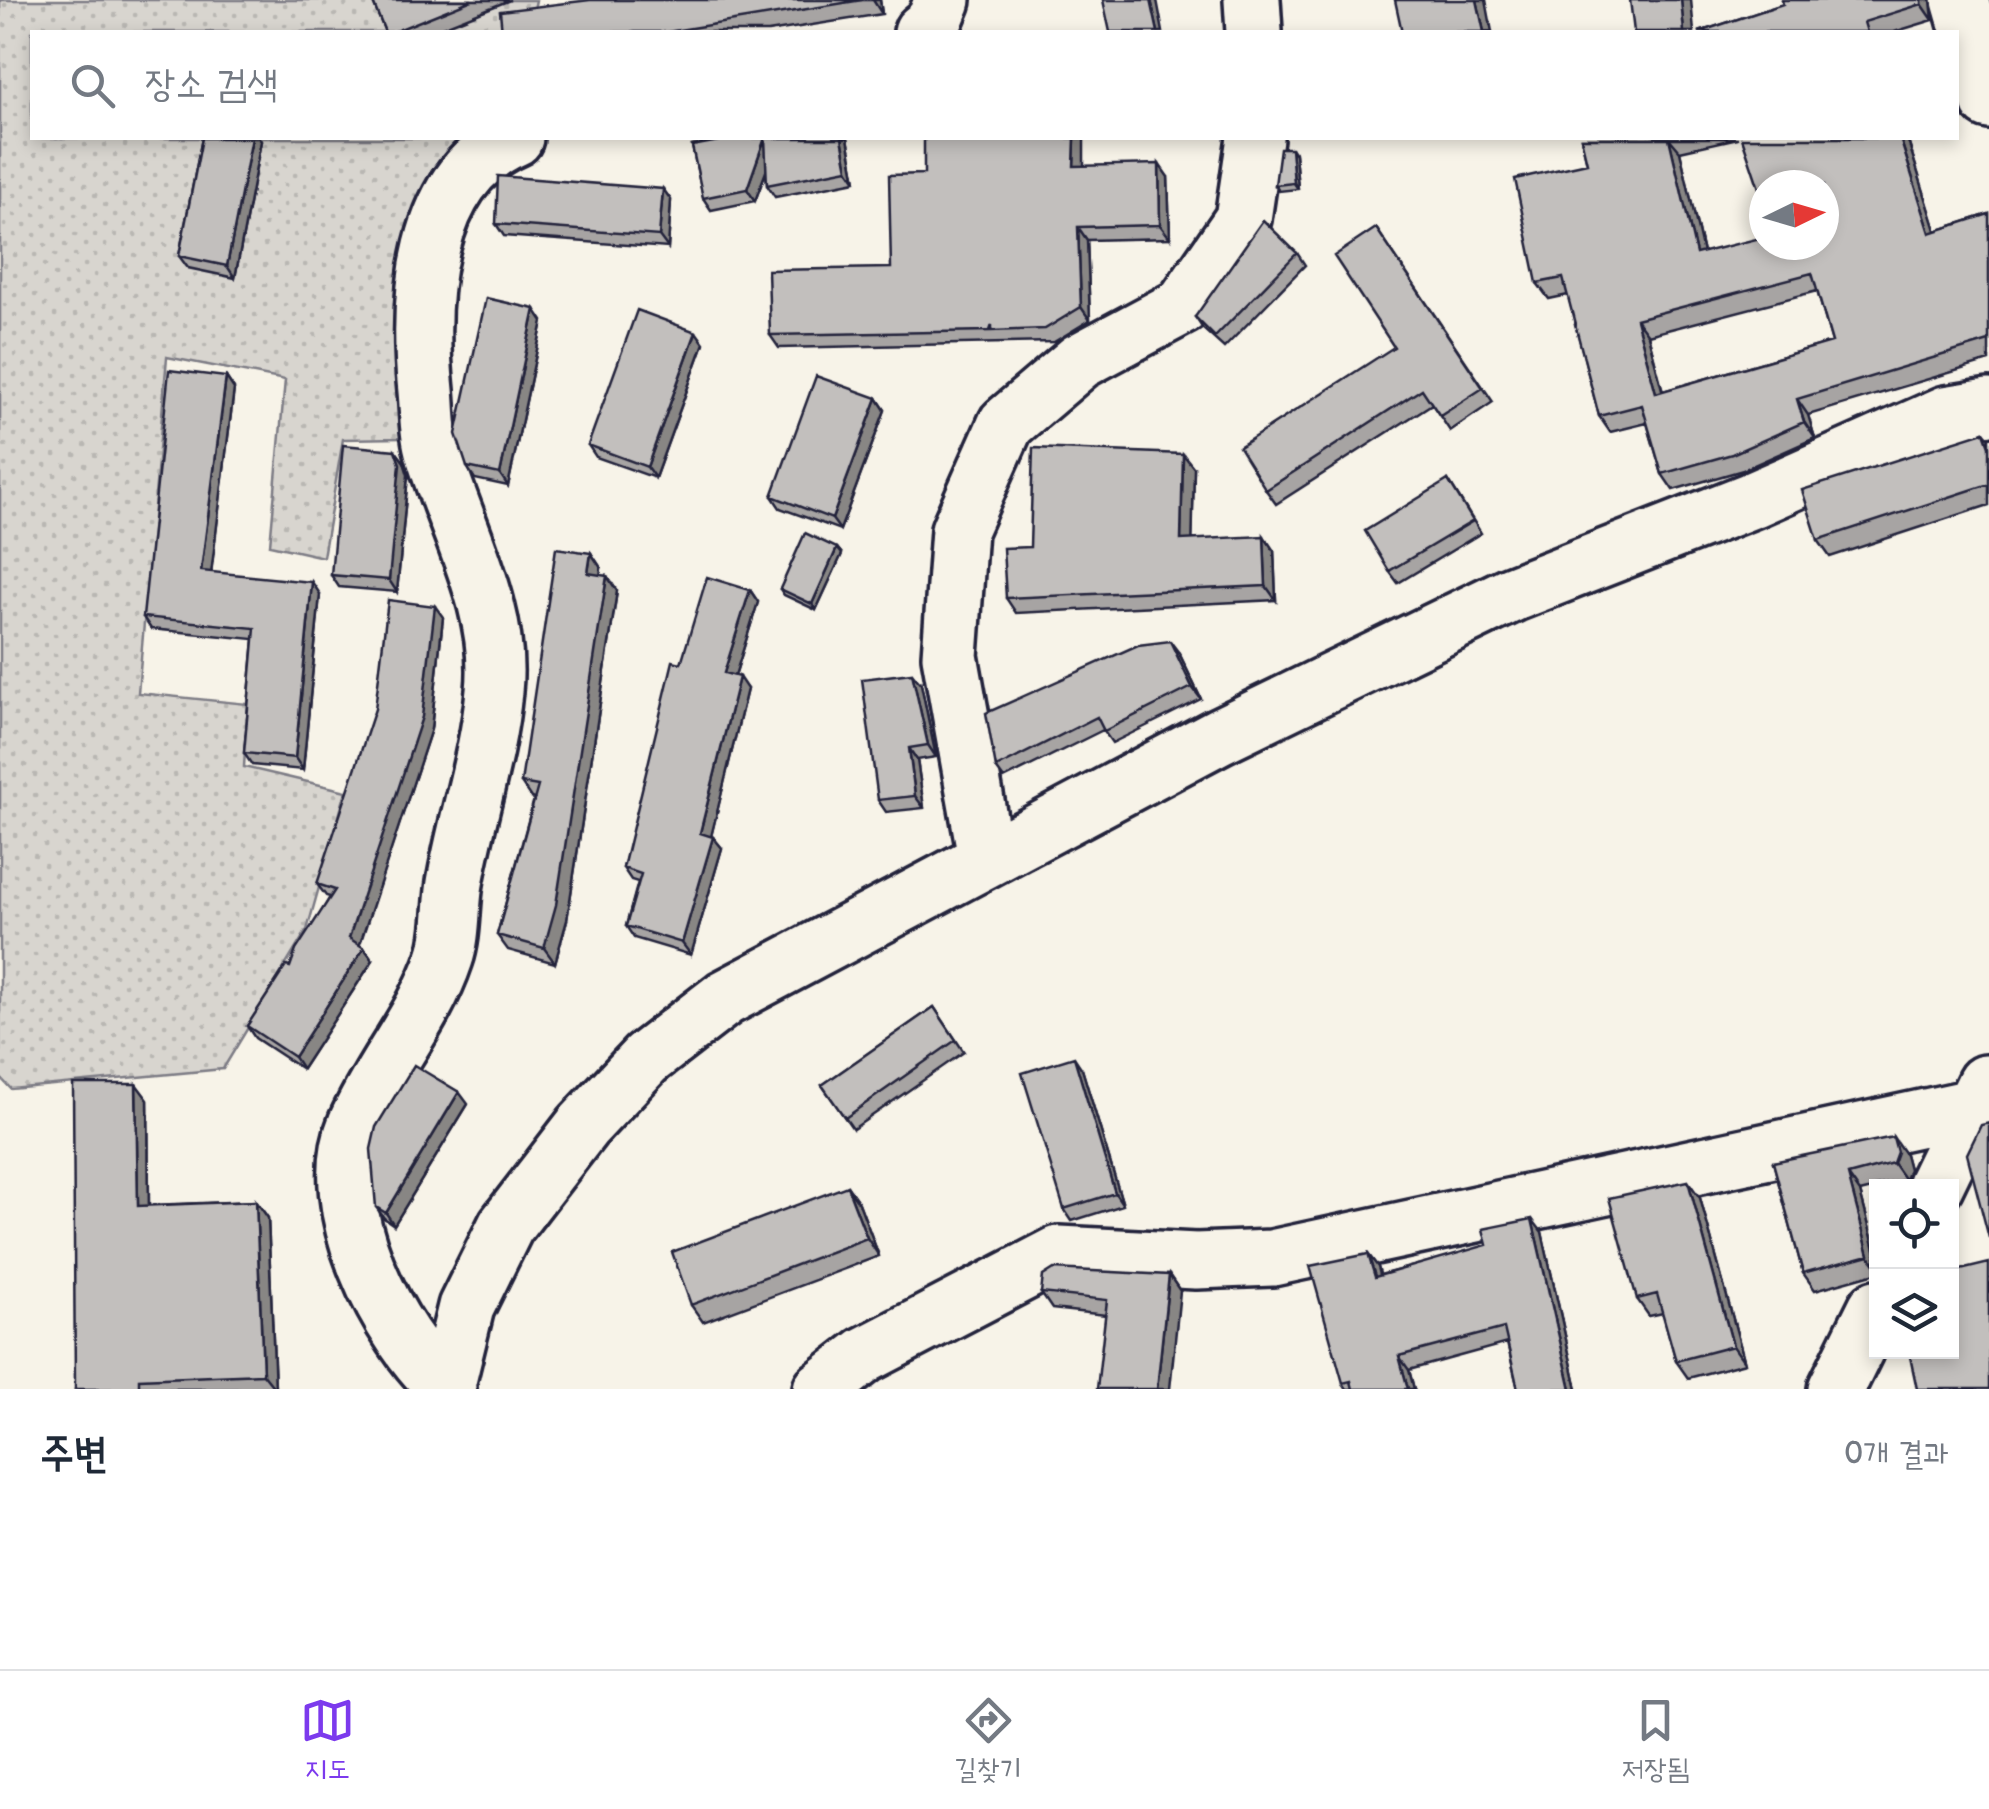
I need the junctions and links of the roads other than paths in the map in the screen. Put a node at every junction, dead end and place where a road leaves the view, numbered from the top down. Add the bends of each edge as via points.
1 (943, 0) edge
2 (1252, 0) edge
3 (1960, 0) edge
4 (924, 30) edge
5 (1254, 30) edge
6 (1989, 101) edge
7 (509, 140) edge
8 (1255, 140) edge
9 (1989, 407) edge
10 (986, 857) junction
11 (1981, 1092) edge
12 (1938, 1179) edge
13 (1869, 1322) edge
14 (446, 1389) edge
15 (821, 1389) edge
16 (1836, 1389) edge

1 - 4 street
2 - 5 street
3 - 6 street
7 - 14 street via 461,180 433,240 424,286 431,446 489,626 495,686 490,719 446,955 355,1126 348,1160 346,1205 364,1256 396,1328
8 - 10 street via 1243,219 1183,306 1080,361 1006,424 958,530 950,656
9 - 10 street via 1946,414 1752,500 1512,594
10 - 14 street via 725,998 646,1059 582,1126 506,1226 466,1307
11 - 12 street
11 - 15 street via 1272,1258 1058,1254 878,1348
13 - 16 street

